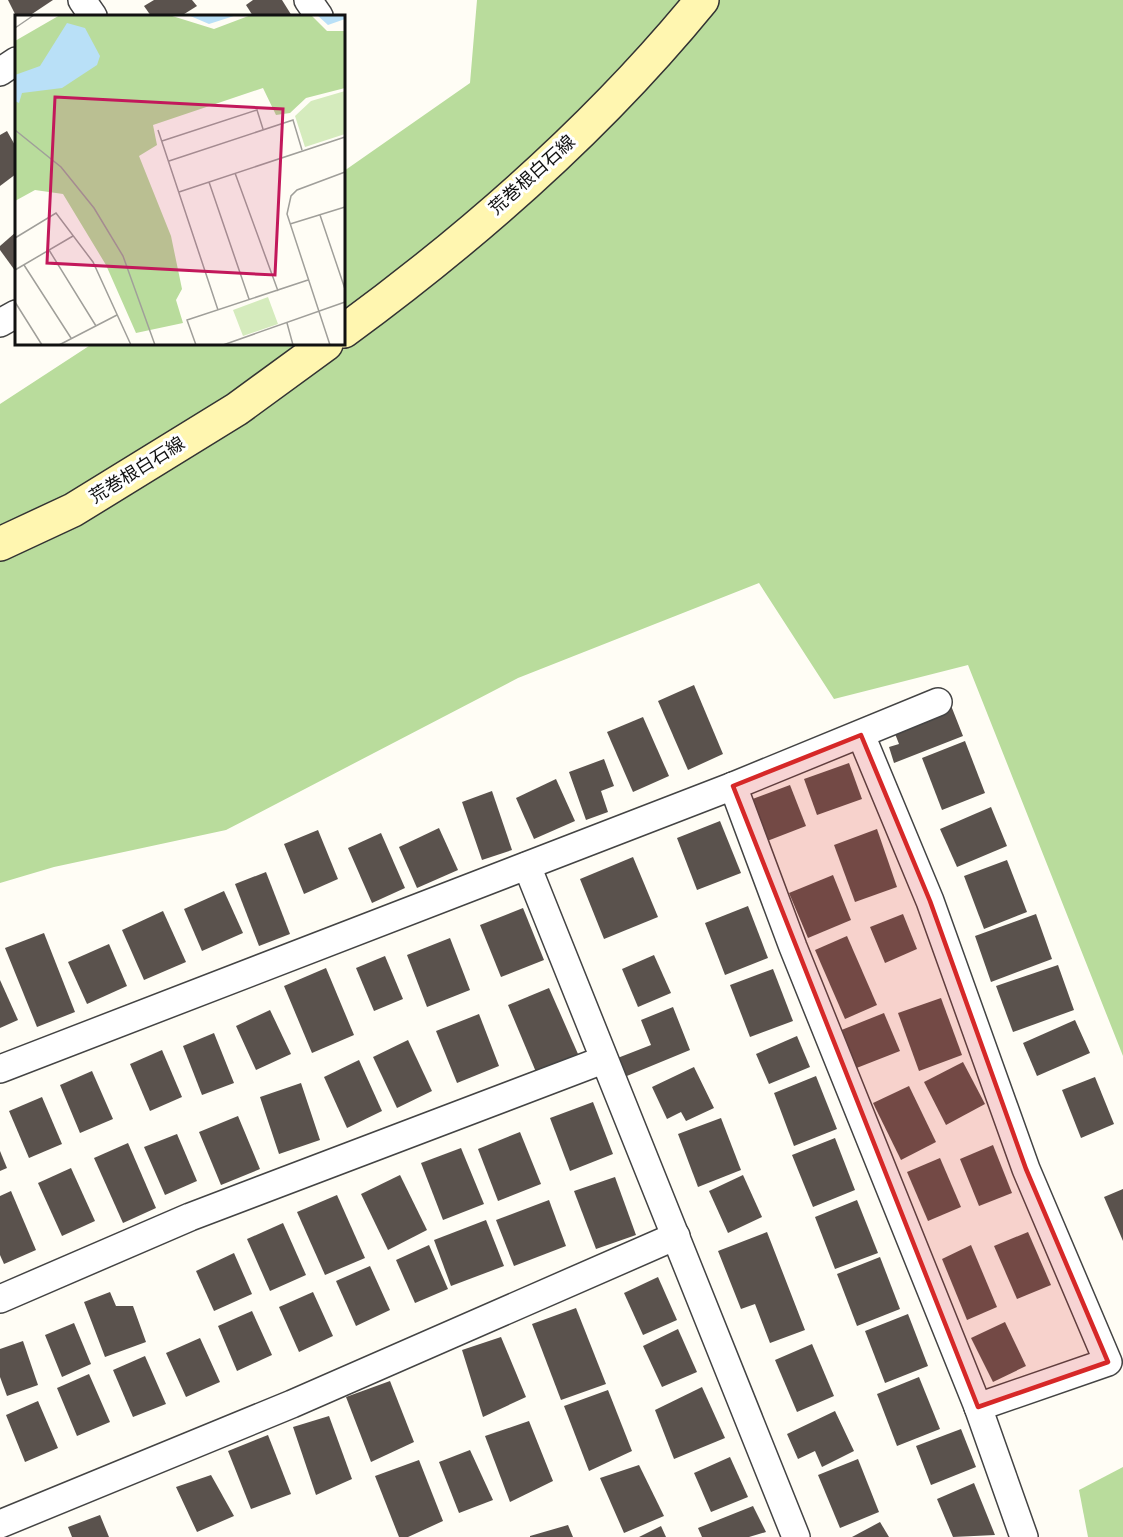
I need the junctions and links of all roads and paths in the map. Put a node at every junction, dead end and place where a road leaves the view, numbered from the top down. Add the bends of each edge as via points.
1 (308, 0) edge
2 (702, 0) edge
3 (318, 15) edge
4 (15, 62) edge
5 (0, 72) edge
6 (15, 315) edge
7 (0, 323) edge
8 (345, 330) edge
9 (325, 345) edge
10 (0, 544) edge
11 (938, 702) dead end
12 (861, 735) junction
13 (734, 786) junction
14 (527, 866) junction
15 (603, 1060) junction
16 (0, 1069) edge
17 (676, 1236) junction
18 (0, 1299) edge
19 (978, 1407) junction
20 (0, 1524) edge
21 (796, 1537) edge
22 (1024, 1537) edge

1 - 3 street
2 - 8 street, 荒巻根白石線 via 651,62 532,179
4 - 5 street
6 - 7 street
9 - 10 street, 荒巻根白石線 via 237,408 83,504
11 - 12 street
12 - 13 street
12 - 19 street via 930,901 1026,1169 1108,1362
13 - 14 street
13 - 19 street via 793,947
14 - 15 street
14 - 16 street
15 - 17 street
15 - 18 street via 190,1217
17 - 20 street via 292,1404
17 - 21 street
19 - 22 street

